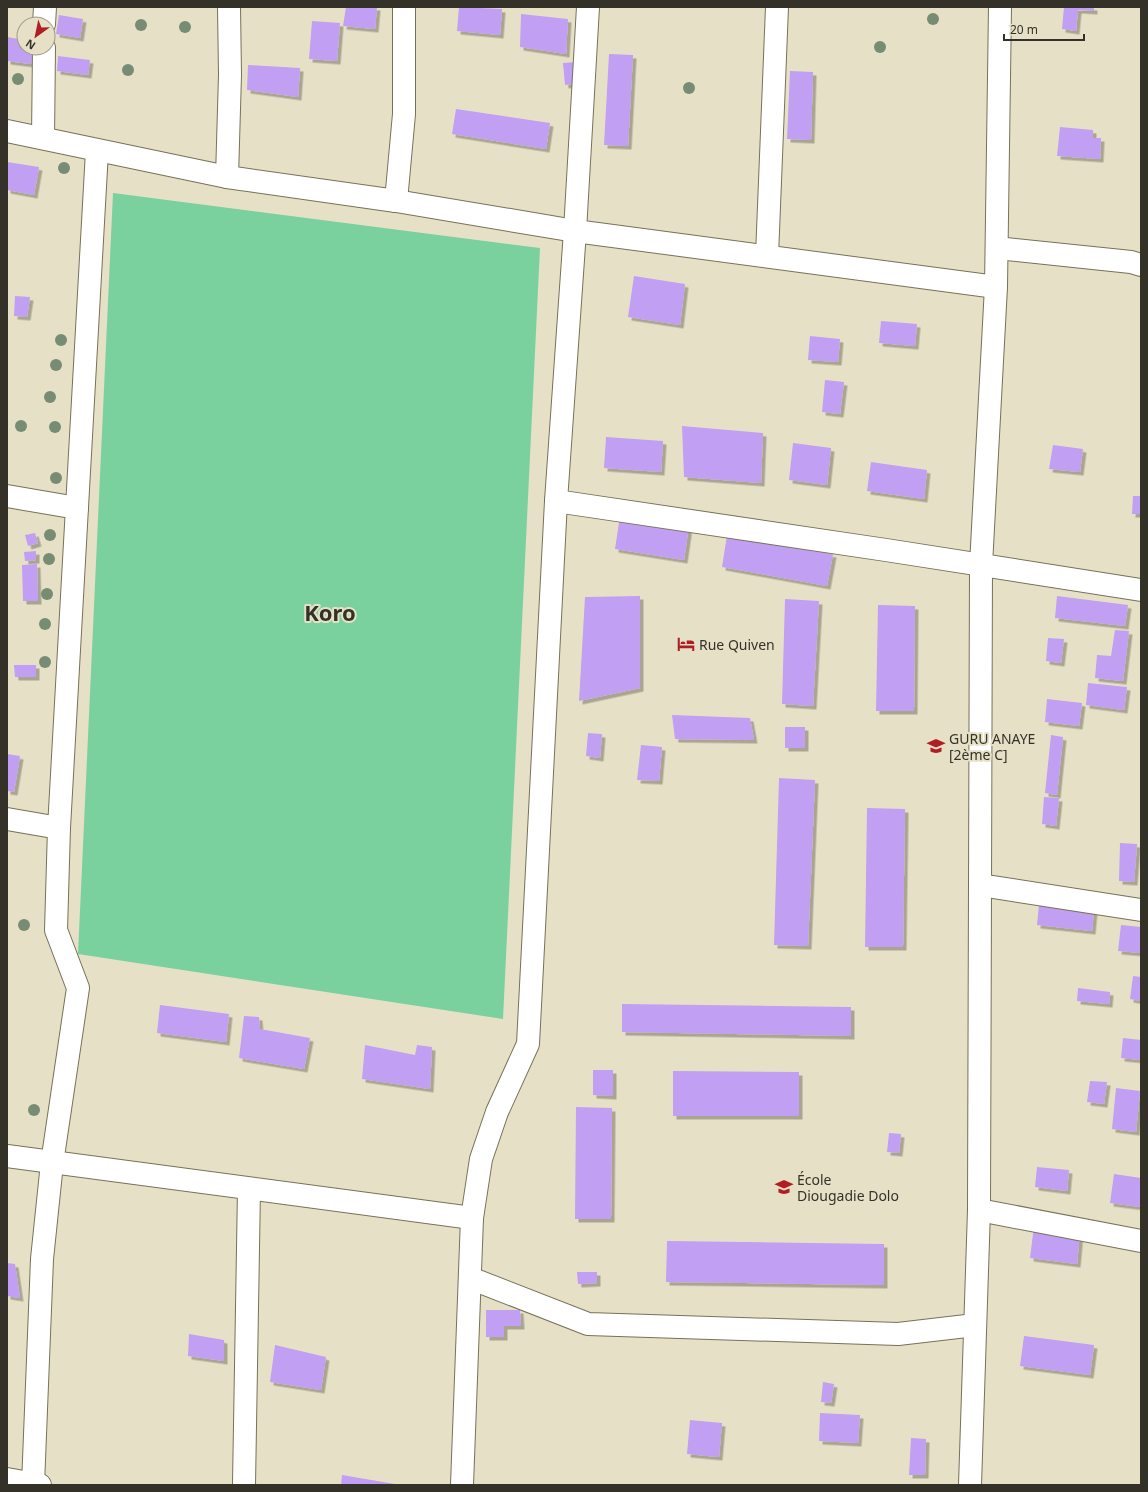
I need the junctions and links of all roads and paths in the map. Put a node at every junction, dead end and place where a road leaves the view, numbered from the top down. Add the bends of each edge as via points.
1 (230, 7) edge
2 (404, 7) edge
3 (588, 7) edge
4 (777, 7) edge
5 (1000, 7) edge
6 (44, 56) edge
7 (7, 131) edge
8 (43, 138) junction
9 (97, 151) junction
10 (227, 177) junction
11 (396, 201) junction
12 (575, 231) junction
13 (997, 248) junction
14 (767, 256) junction
15 (1141, 265) edge
16 (996, 287) junction
17 (7, 496) edge
18 (556, 501) junction
19 (77, 508) junction
20 (981, 565) junction
21 (1141, 590) edge
22 (7, 819) edge
23 (59, 828) junction
24 (980, 885) junction
25 (1141, 910) edge
26 (7, 1156) edge
27 (52, 1163) junction
28 (249, 1189) junction
29 (979, 1210) junction
30 (472, 1218) junction
31 (1141, 1241) edge
32 (470, 1278) junction
33 (975, 1326) junction
34 (7, 1479) edge
35 (36, 1485) edge
36 (244, 1485) edge
37 (462, 1485) edge
38 (970, 1485) edge

1 - 10 street
2 - 11 street via 404,114
3 - 12 street
4 - 14 street
5 - 13 street
6 - 8 street
7 - 8 street
8 - 9 street
9 - 10 street
9 - 19 street
10 - 11 street
11 - 12 street
12 - 14 street
12 - 18 street
13 - 15 street
13 - 16 street
14 - 16 street
16 - 20 street
17 - 19 street
18 - 20 street
18 - 30 street via 528,1044 497,1112 481,1159
19 - 23 street
20 - 21 street
20 - 24 street
22 - 23 street
23 - 27 street via 56,930 78,988
24 - 25 street
24 - 29 street
26 - 27 street
27 - 28 street
27 - 35 street via 42,1259
28 - 30 street
28 - 36 street
29 - 31 street
29 - 33 street
30 - 32 street
32 - 33 street via 588,1324 898,1334
32 - 37 street
33 - 38 street
34 - 35 street

